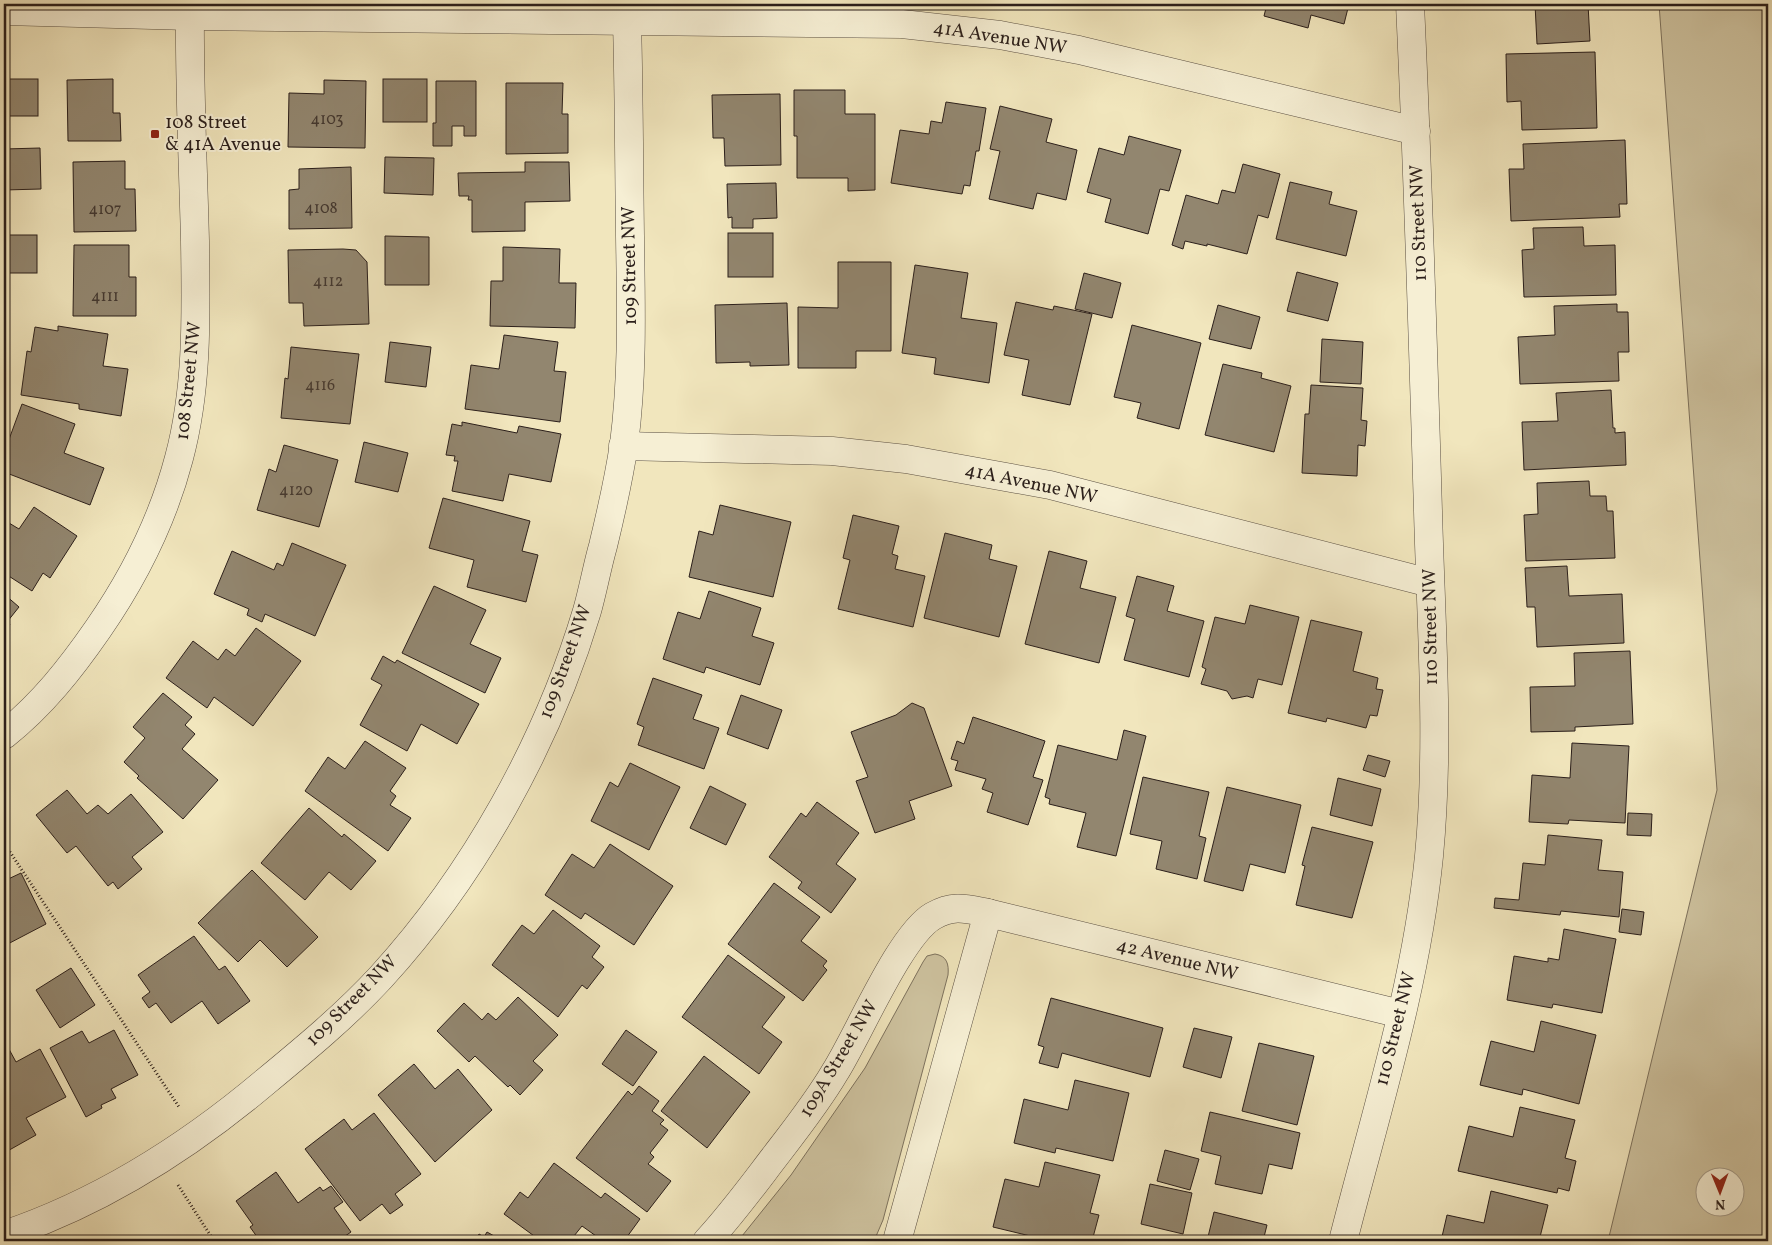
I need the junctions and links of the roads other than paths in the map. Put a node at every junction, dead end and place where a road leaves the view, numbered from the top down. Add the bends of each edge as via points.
1 (1410, 4) edge
2 (190, 10) edge
3 (4, 11) edge
4 (627, 21) junction
5 (1416, 131) junction
6 (624, 446) junction
7 (1430, 583) junction
8 (4, 735) edge
9 (954, 907) joint
10 (988, 913) junction
11 (1401, 1014) junction
12 (4, 1235) edge
13 (707, 1241) edge
14 (897, 1241) edge
15 (1343, 1241) edge

1 - 5 street, 110 Street NW
2 - 3 street, 41A Avenue NW
2 - 4 street, 41A Avenue NW
2 - 8 street, 108 Street NW via 196,324 189,409 179,458 142,557 111,611 50,692
4 - 5 street, 41A Avenue NW via 902,24 1000,35 1079,50
4 - 6 street, 109 Street NW via 632,358
5 - 7 street, 110 Street NW
6 - 7 street, 41A Avenue NW via 832,451 906,459 1050,485
6 - 12 street, 109 Street NW via 587,612 554,700 494,822 443,901 380,977 310,1045 233,1109 170,1168
7 - 11 street, 110 Street NW via 1432,810 1423,904
9 - 10 street, 42 Avenue NW
9 - 13 street, 109A Street NW via 932,916 918,928 835,1073 781,1149
10 - 11 street, 42 Avenue NW
10 - 14 street
11 - 15 street, 110 Street NW

